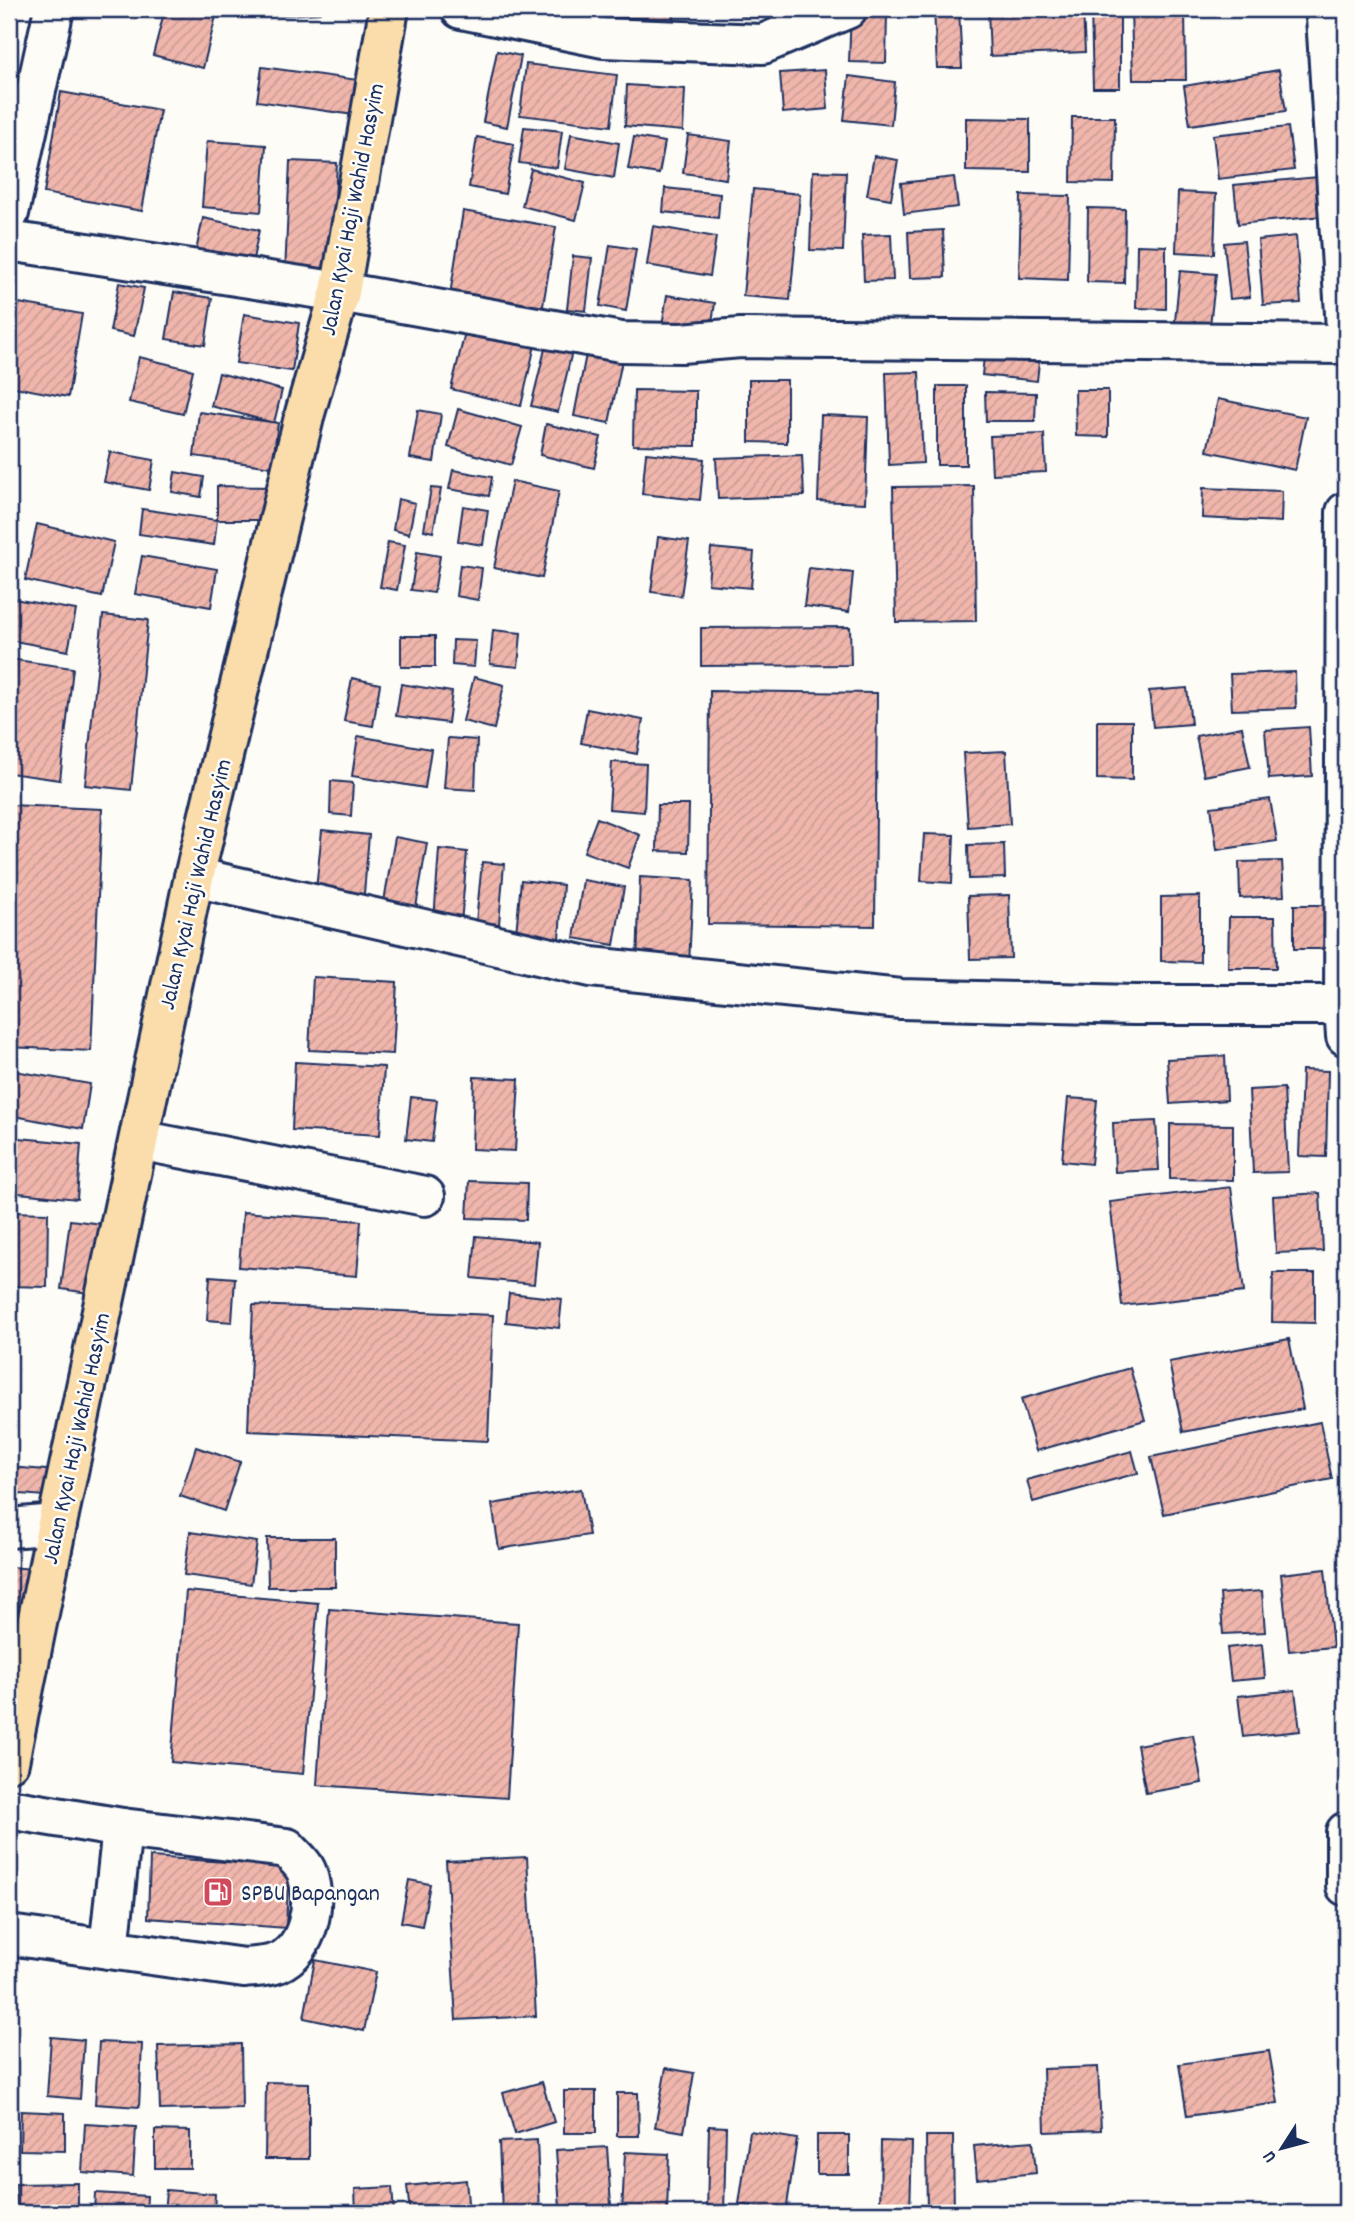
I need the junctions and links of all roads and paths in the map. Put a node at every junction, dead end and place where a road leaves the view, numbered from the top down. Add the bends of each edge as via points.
1 (54, 9) edge
2 (389, 9) edge
3 (461, 9) edge
4 (847, 9) edge
5 (1324, 9) edge
6 (9, 213) edge
7 (9, 241) edge
8 (340, 292) junction
9 (1346, 329) edge
10 (1346, 344) edge
11 (1346, 512) edge
12 (194, 877) junction
13 (1345, 1015) edge
14 (139, 1140) junction
15 (425, 1196) dead end
16 (57, 1524) junction
17 (9, 1528) edge
18 (9, 1762) edge
19 (9, 1809) edge
20 (122, 1828) junction
21 (1346, 1832) edge
22 (1346, 1886) edge
23 (9, 1935) edge
24 (109, 1949) junction

1 - 6 street
2 - 8 highway, Jalan Kyai Haji Wahid Hasyim
3 - 4 street via 603,38 763,44
5 - 9 street
7 - 8 street
8 - 10 street via 621,342 741,338
8 - 12 highway, Jalan Kyai Haji Wahid Hasyim via 305,413
11 - 13 street
12 - 13 street via 591,967 901,999
12 - 14 highway, Jalan Kyai Haji Wahid Hasyim
14 - 15 street
14 - 16 highway, Jalan Kyai Haji Wahid Hasyim
16 - 17 street
16 - 18 highway, Jalan Kyai Haji Wahid Hasyim
19 - 20 street
20 - 24 street
20 - 24 street via 287,1848 307,1870 313,1903 297,1949 276,1964 244,1968
21 - 22 street
23 - 24 street

